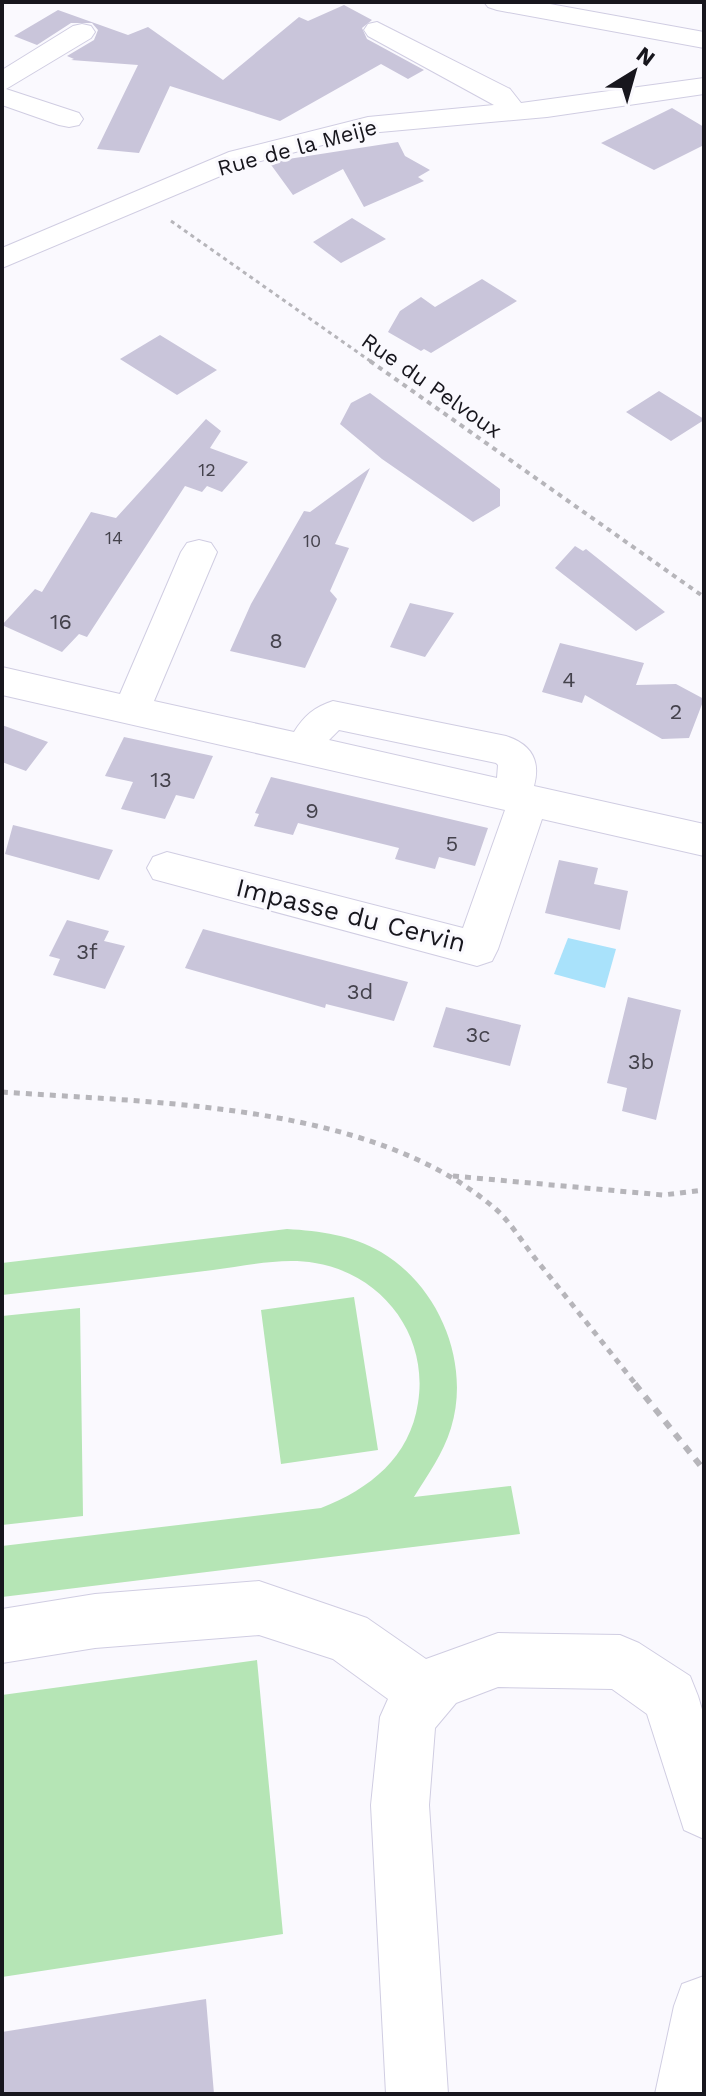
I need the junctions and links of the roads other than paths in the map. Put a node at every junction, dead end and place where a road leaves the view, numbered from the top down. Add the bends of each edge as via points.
1 (497, 2) edge
2 (377, 30) dead end
3 (82, 32) dead end
4 (704, 40) edge
5 (73, 60) dead end
6 (2, 82) edge
7 (704, 86) edge
8 (2, 96) edge
9 (31, 106) junction
10 (514, 112) junction
11 (69, 119) dead end
12 (2, 259) edge
13 (199, 552) dead end
14 (2, 681) edge
15 (131, 712) junction
16 (520, 798) junction
17 (704, 840) edge
18 (167, 868) dead end
19 (2, 1636) edge
20 (428, 1694) junction
21 (704, 1810) edge
22 (704, 2006) edge
23 (417, 2094) edge
24 (686, 2094) edge

1 - 4 street
2 - 10 street via 500,95
3 - 6 street
5 - 9 street via 52,76 49,93
7 - 10 street, Rue de la Meije
8 - 9 street
9 - 11 street
10 - 12 street, Rue de la Meije via 368,125 239,158
13 - 15 street
14 - 15 street
15 - 16 street
16 - 17 street
16 - 18 street, Impasse du Cervin via 477,949
19 - 20 street via 95,1621 259,1608 348,1637
20 - 21 street via 438,1682 498,1660 620,1662 670,1696
20 - 23 street via 408,1717 400,1805
22 - 24 street

